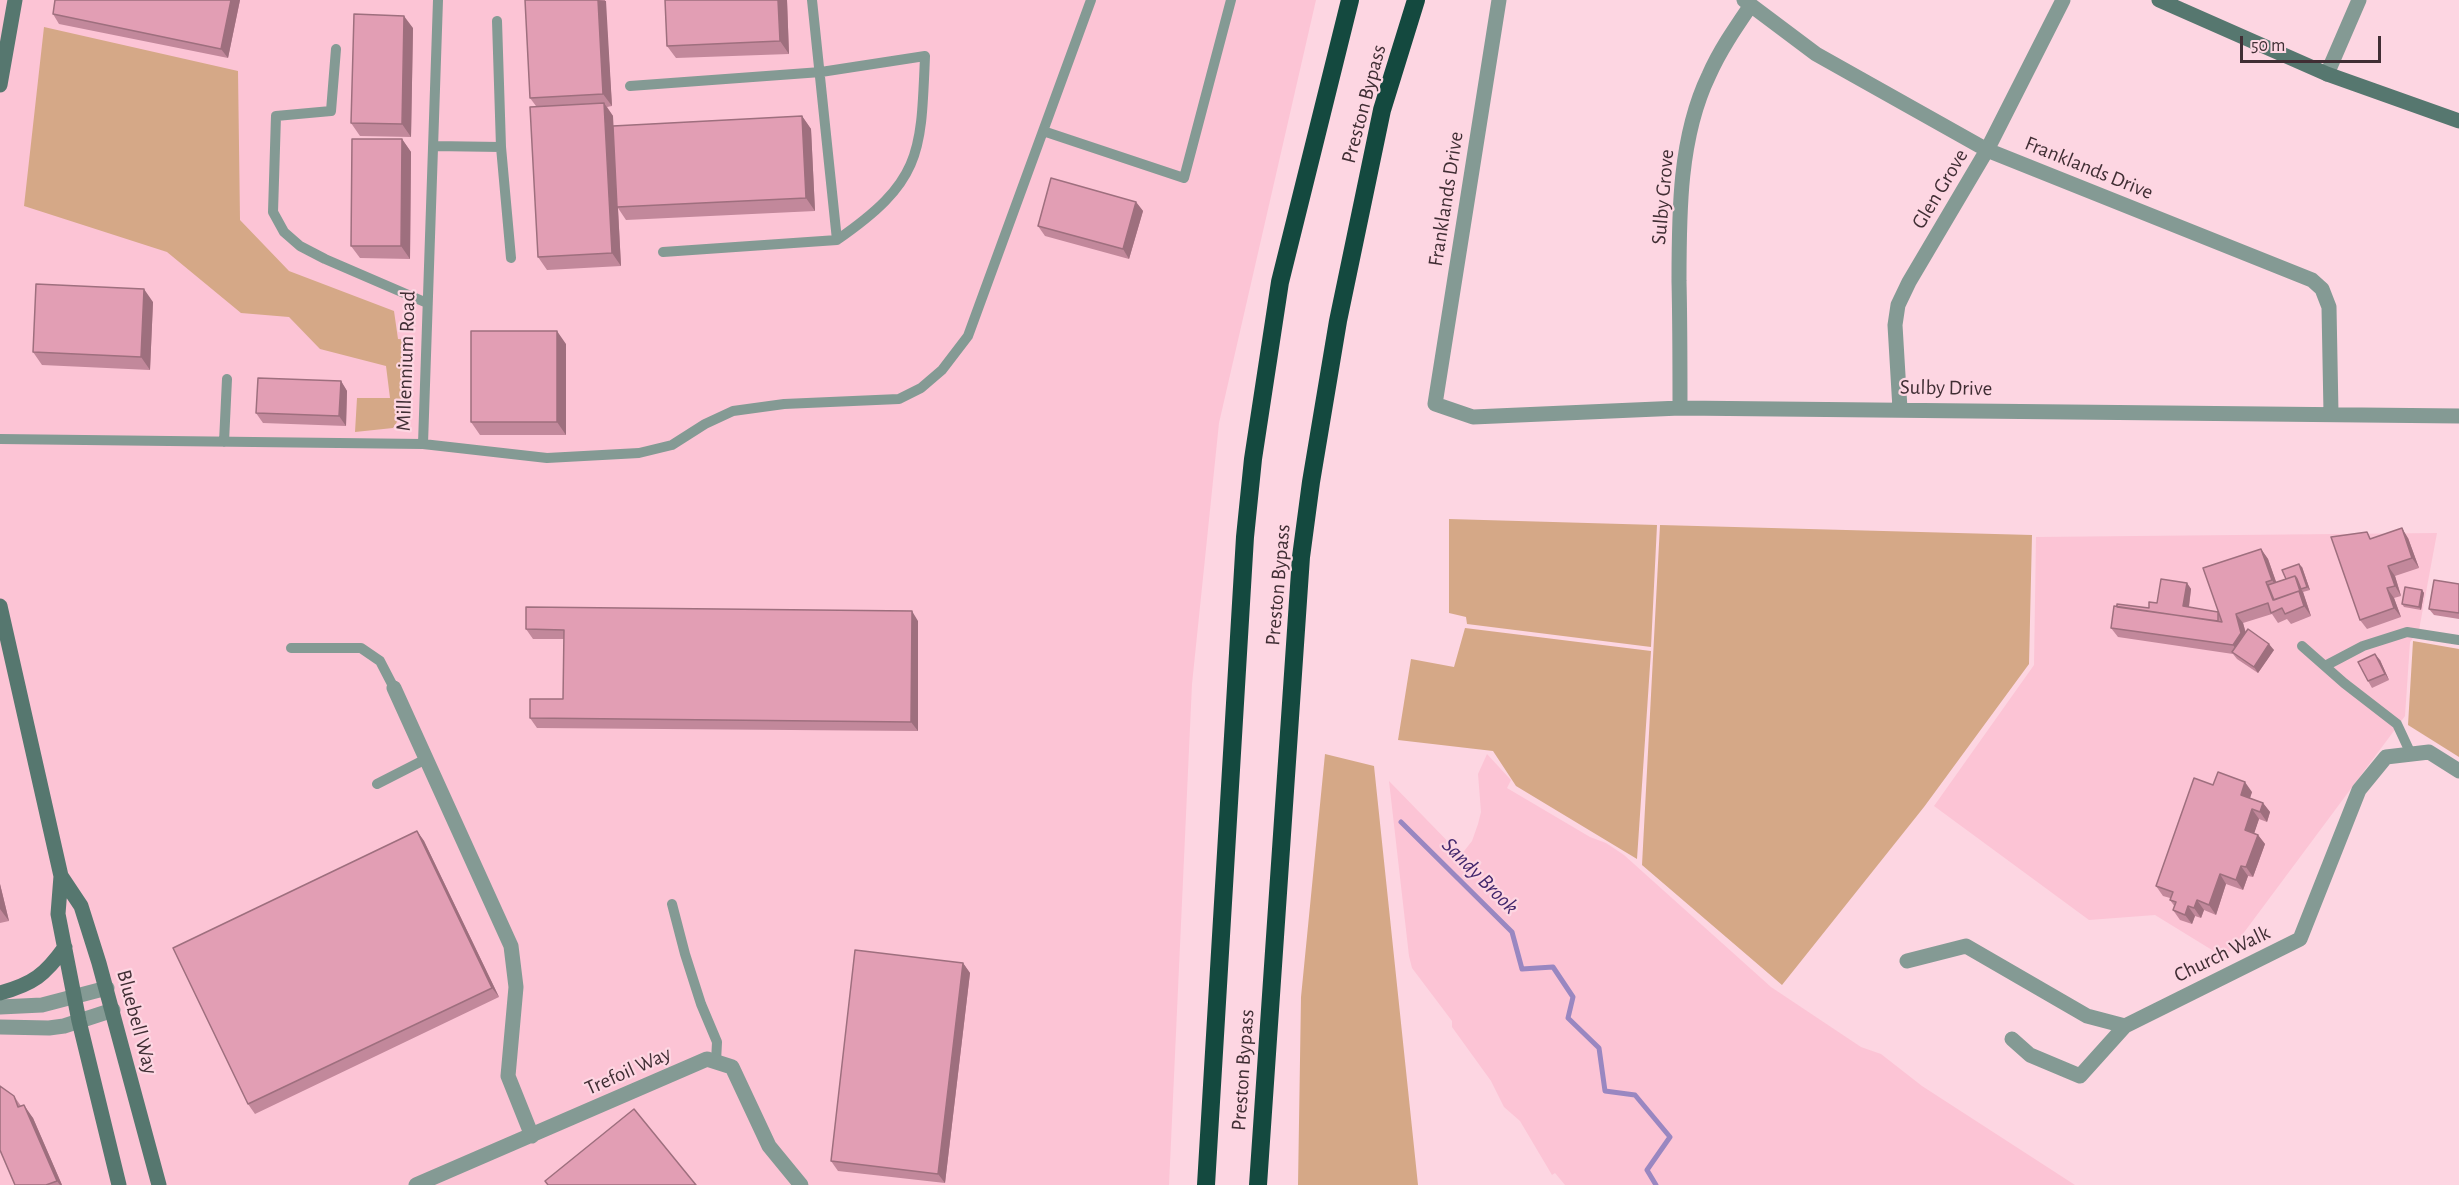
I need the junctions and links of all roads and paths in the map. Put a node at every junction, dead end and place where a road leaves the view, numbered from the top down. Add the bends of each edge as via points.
1 (438, 0) edge
2 (812, 0) edge
3 (1091, 0) edge
4 (1231, 0) edge
5 (1350, 0) edge
6 (1416, 0) edge
7 (1499, 0) edge
8 (2064, 0) edge
9 (2159, 0) edge
10 (2359, 0) edge
11 (13, 2) edge
12 (1748, 2) edge
13 (497, 21) dead end
14 (336, 49) dead end
15 (821, 72) junction
16 (2327, 74) junction
17 (0, 85) edge
18 (630, 86) dead end
19 (2459, 121) edge
20 (1043, 131) junction
21 (433, 146) junction
22 (501, 147) junction
23 (1987, 150) junction
24 (837, 240) junction
25 (663, 252) dead end
26 (511, 258) dead end
27 (428, 303) junction
28 (227, 379) dead end
29 (1435, 404) joint
30 (1680, 408) junction
31 (1900, 409) junction
32 (2331, 413) junction
33 (2459, 416) edge
34 (0, 439) edge
35 (224, 442) junction
36 (423, 444) junction
37 (0, 606) edge
38 (2459, 640) edge
39 (2302, 646) dead end
40 (291, 648) dead end
41 (2325, 666) junction
42 (394, 688) joint
43 (2411, 754) junction
44 (426, 759) junction
45 (2459, 771) edge
46 (377, 784) dead end
47 (61, 876) junction
48 (672, 904) dead end
49 (65, 947) junction
50 (1907, 961) dead end
51 (107, 988) junction
52 (0, 993) edge
53 (74, 997) junction
54 (0, 1007) edge
55 (113, 1010) junction
56 (80, 1022) junction
57 (0, 1026) edge
58 (2125, 1026) junction
59 (2012, 1039) dead end
60 (716, 1062) junction
61 (532, 1136) junction
62 (443, 1180) edge
63 (119, 1185) edge
64 (159, 1185) edge
65 (416, 1185) edge
66 (801, 1185) edge
67 (1206, 1185) edge
68 (1257, 1185) edge

1 - 21 lane, Millennium Road
2 - 15 lane
3 - 20 lane
4 - 20 lane via 1184,178
5 - 67 highway, Preston Bypass via 1280,282 1253,459
6 - 68 highway, Preston Bypass via 1382,110 1338,321 1308,503 1301,556
7 - 29 street, Franklands Drive
8 - 23 street, Glen Grove
9 - 16 main road
10 - 16 street
11 - 17 main road
12 - 23 street, Franklands Drive via 1816,54
12 - 30 street, Sulby Grove via 1708,76 1694,114 1686,158 1679,215
13 - 22 lane
14 - 27 lane via 331,111 276,116 273,212 284,232 300,246
15 - 18 lane
15 - 24 lane
15 - 24 lane via 925,56 922,129 911,168 892,196
16 - 19 main road
20 - 36 lane via 968,336 942,370 921,388 899,399 784,404 733,411 672,446 639,453 547,458
21 - 22 lane
21 - 27 lane, Millennium Road
22 - 26 lane
23 - 31 street, Glen Grove via 1898,305 1894,325
23 - 32 street, Franklands Drive via 2312,280 2327,297 2329,307
24 - 25 lane
27 - 36 lane, Millennium Road
28 - 35 lane
29 - 30 street, Sulby Drive via 1473,417
30 - 31 street, Sulby Drive
31 - 32 street, Sulby Drive
32 - 33 street, Sulby Drive
34 - 35 lane, Millennium Road
35 - 36 lane, Millennium Road
37 - 47 main road, Bluebell Way
38 - 41 lane via 2407,632 2363,646
39 - 41 lane
40 - 42 lane via 361,648 380,661
41 - 43 lane via 2397,724
42 - 44 street
43 - 45 street, Church Walk via 2429,752
43 - 58 street, Church Walk via 2386,757 2359,789 2300,939
44 - 46 lane
44 - 61 street via 511,946 516,987 508,1076
47 - 49 main road, Bluebell Way via 57,914
47 - 51 main road, Bluebell Way via 81,906
48 - 60 lane via 685,954 717,1042
49 - 52 main road via 38,979
49 - 53 main road, Bluebell Way
50 - 58 street via 1965,946 2087,1016
51 - 53 street
51 - 55 main road, Bluebell Way
53 - 54 street via 42,1005
53 - 56 main road, Bluebell Way
55 - 56 street
55 - 64 main road, Bluebell Way
56 - 57 street via 49,1028
56 - 63 main road, Bluebell Way
58 - 59 street via 2080,1076 2030,1055
60 - 61 street, Trefoil Way via 707,1059
60 - 66 street via 732,1067 769,1146
61 - 62 street, Trefoil Way
62 - 65 street, Trefoil Way

